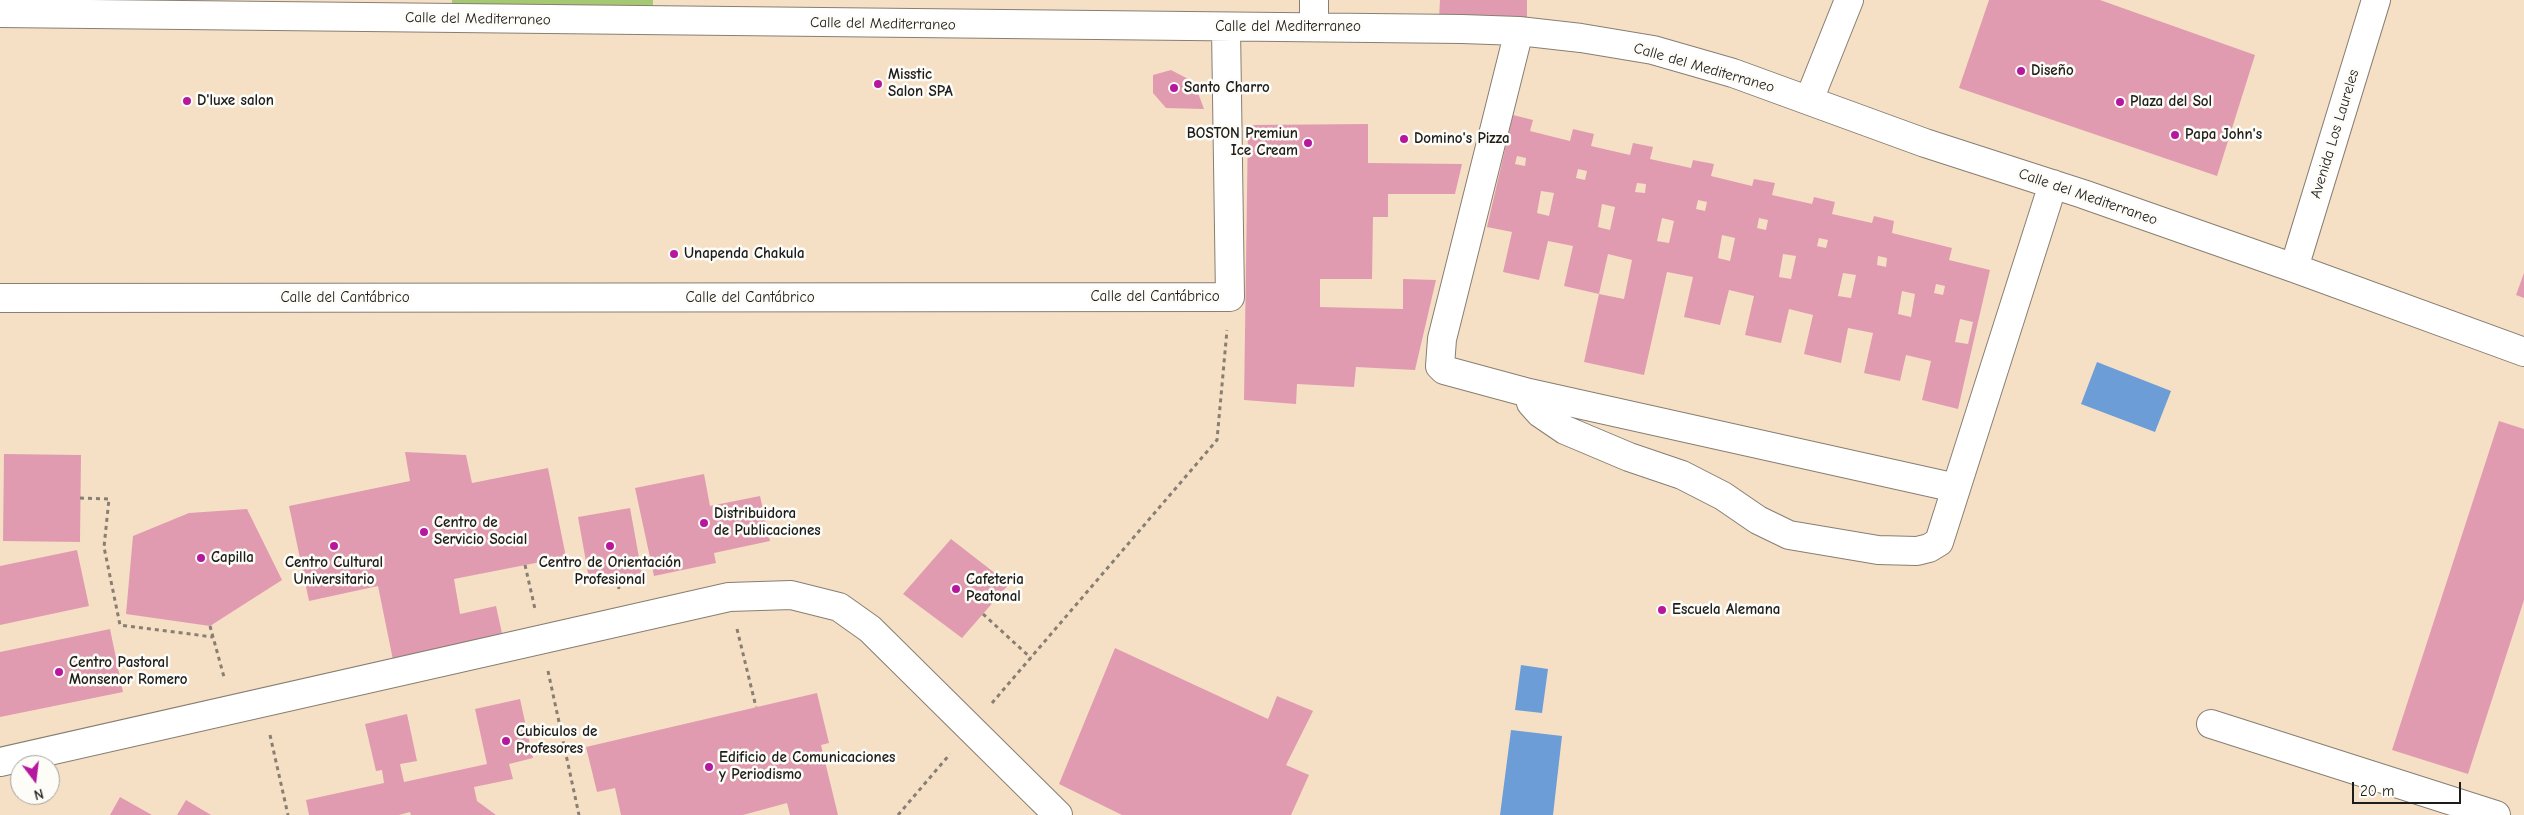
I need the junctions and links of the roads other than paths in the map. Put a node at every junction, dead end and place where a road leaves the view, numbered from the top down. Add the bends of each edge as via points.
1 (1314, 0) edge
2 (1849, 0) edge
3 (2376, 0) edge
4 (0, 14) edge
5 (1314, 27) junction
6 (1226, 28) junction
7 (1519, 31) junction
8 (1809, 100) junction
9 (2053, 184) junction
10 (2294, 268) junction
11 (0, 298) edge
12 (2524, 352) edge
13 (1529, 393) junction
14 (1956, 488) junction
15 (2211, 724) dead end
16 (0, 762) edge
17 (1058, 815) edge
18 (2496, 815) edge

1 - 5 street
2 - 8 street
3 - 10 street, Avenida Los Laureles
4 - 6 street, Calle del Mediterraneo
5 - 6 street, Calle del Mediterraneo
5 - 7 street, Calle del Mediterraneo
6 - 11 street, Calle del Cantábrico via 1230,297
7 - 8 street, Calle del Mediterraneo via 1653,50 1733,73
7 - 13 street via 1440,351 1440,366 1447,373
8 - 9 street, Calle del Mediterraneo via 1925,143
9 - 10 street, Calle del Mediterraneo
9 - 14 street
10 - 12 street, Calle del Mediterraneo
13 - 14 street
13 - 14 street via 1540,413 1565,430 1682,476 1789,535 1878,550 1917,551 1929,548 1939,542
15 - 18 street
16 - 17 street via 729,597 791,595 840,607 870,629

